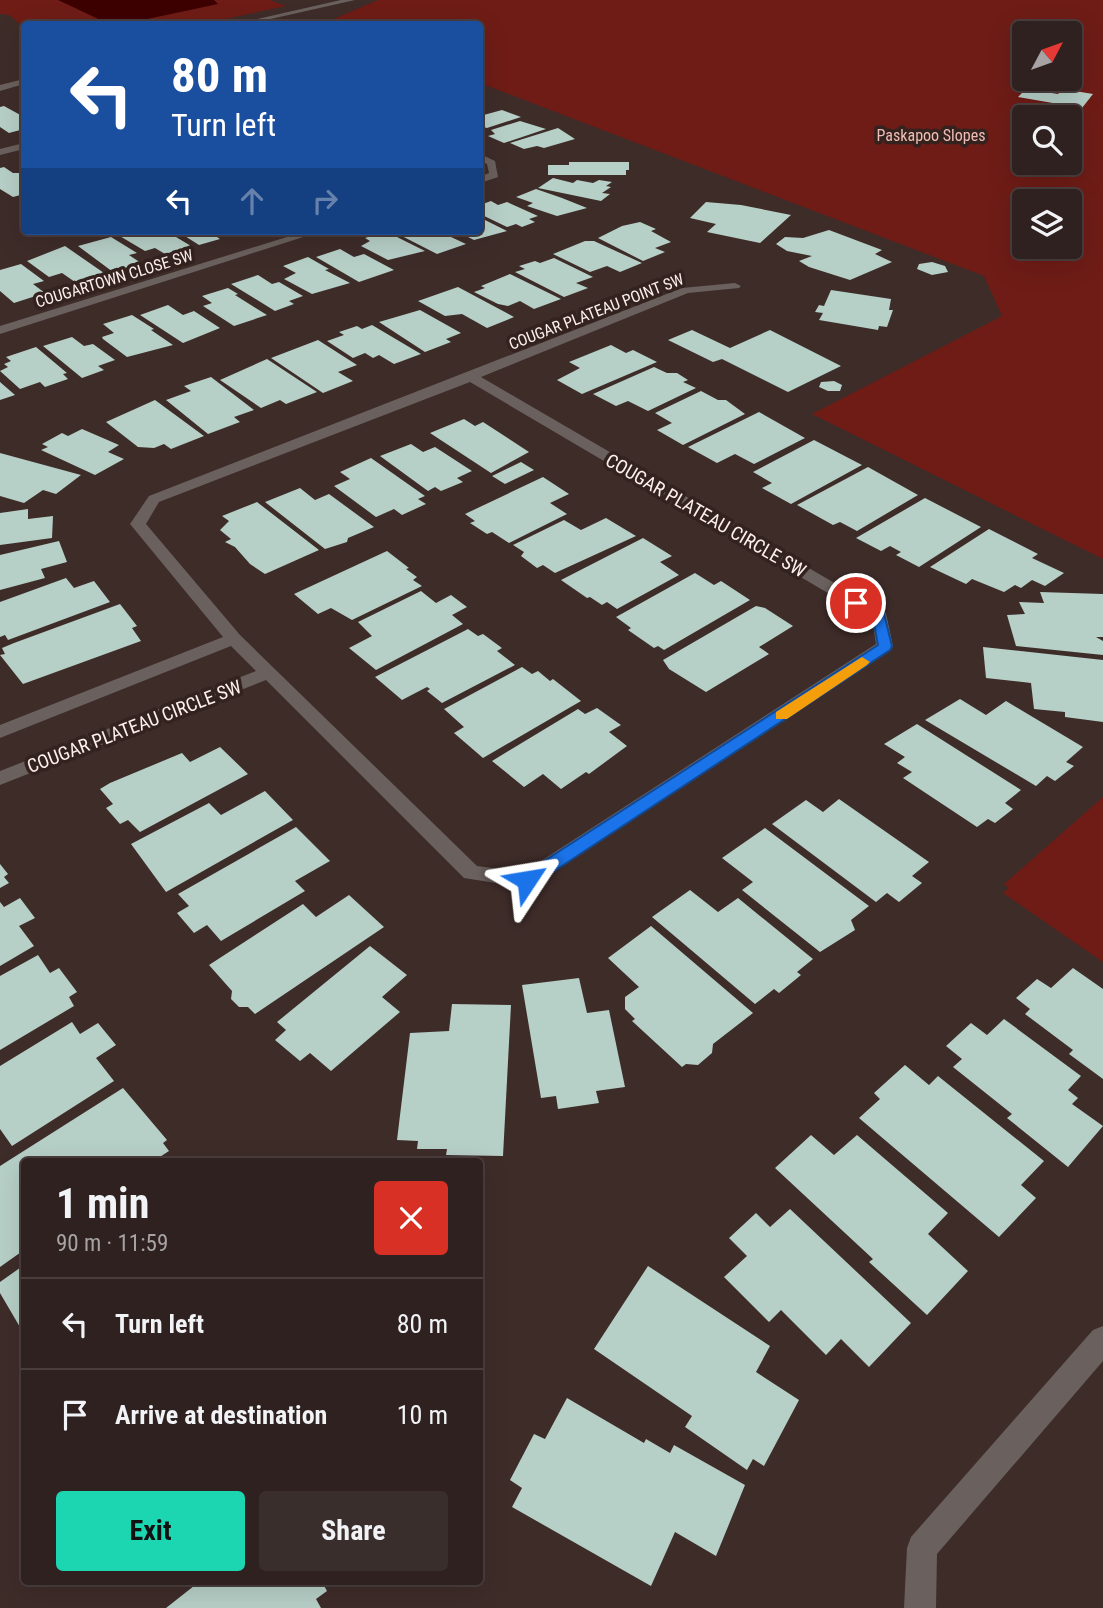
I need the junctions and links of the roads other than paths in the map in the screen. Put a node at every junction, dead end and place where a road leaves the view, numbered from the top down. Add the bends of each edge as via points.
1 (351, 0) edge
2 (362, 0) edge
3 (253, 21) edge
4 (287, 21) edge
5 (21, 74) edge
6 (0, 78) edge
7 (21, 83) edge
8 (0, 88) edge
9 (21, 147) edge
10 (0, 152) edge
11 (483, 158) edge
12 (483, 179) edge
13 (304, 235) edge
14 (734, 286) dead end
15 (0, 330) edge
16 (471, 377) junction
17 (234, 639) junction
18 (268, 673) junction
19 (0, 732) edge
20 (0, 778) edge
21 (1103, 1340) edge
22 (920, 1608) edge

1 - 3 street
2 - 4 street
5 - 6 street
7 - 8 street
9 - 10 street
11 - 12 street via 492,163 494,176
13 - 15 street, COUGARTOWN CLOSE SW
14 - 16 street, COUGAR PLATEAU POINT SW via 686,290
16 - 17 street, COUGAR PLATEAU CIRCLE SW via 154,499 138,524
16 - 18 street, COUGAR PLATEAU CIRCLE SW via 880,617 885,646 527,880 471,873
17 - 18 street, COUGAR PLATEAU CIRCLE SW
17 - 19 street
18 - 20 street, COUGAR PLATEAU CIRCLE SW
21 - 22 street via 922,1548

